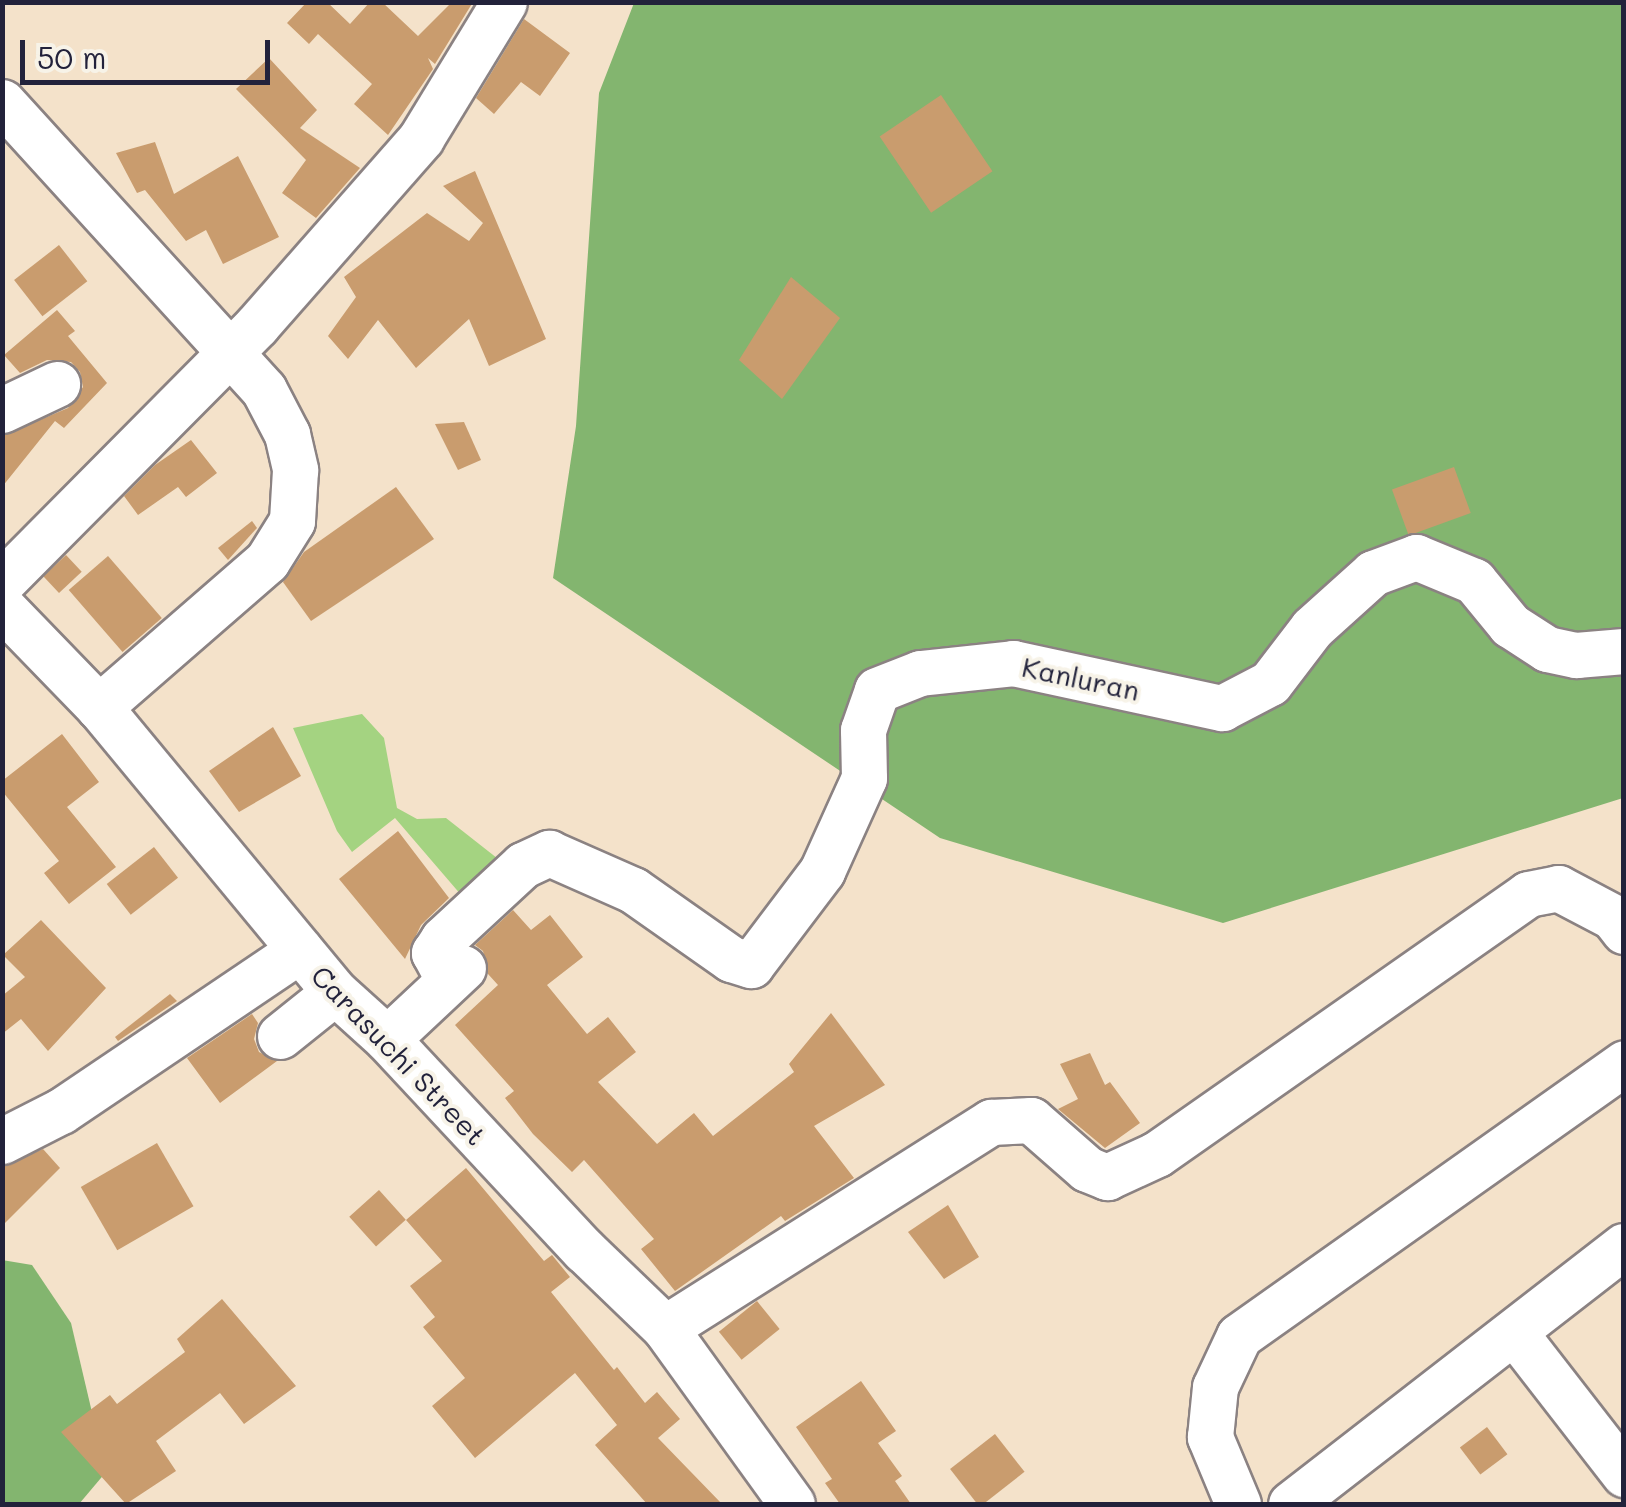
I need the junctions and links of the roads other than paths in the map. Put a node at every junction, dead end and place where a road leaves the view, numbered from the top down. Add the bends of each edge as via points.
1 (504, 2) edge
2 (2, 102) edge
3 (230, 352) junction
4 (57, 384) dead end
5 (2, 410) edge
6 (2, 582) edge
7 (2, 606) edge
8 (1624, 651) edge
9 (99, 707) junction
10 (1624, 931) edge
11 (300, 950) junction
12 (335, 992) junction
13 (280, 1036) dead end
14 (387, 1039) junction
15 (1624, 1063) edge
16 (2, 1141) edge
17 (1624, 1246) edge
18 (665, 1328) junction
19 (1514, 1332) junction
20 (1624, 1474) edge
21 (792, 1504) edge
22 (1238, 1504) edge
23 (1291, 1504) edge

1 - 3 street via 421,138
2 - 3 street
3 - 6 street
3 - 9 street via 264,390 287,434 292,521 268,561
4 - 5 street
7 - 9 street, Carasuchi Street
8 - 14 street, Kanluran via 1576,655 1547,649 1510,625 1474,580 1416,558 1372,573 1312,628 1270,683 1222,708 1013,663 920,673 877,690 863,730 864,778 822,871 751,965 731,959 633,890 549,853 524,865 443,939 434,953 456,973
9 - 11 street, Carasuchi Street
10 - 18 street via 1613,917 1558,888 1528,894 1157,1154 1107,1177 1087,1169 1031,1120 991,1122
11 - 12 street, Carasuchi Street
11 - 16 street via 61,1111
12 - 13 street
12 - 14 street, Carasuchi Street
14 - 18 street, Carasuchi Street
15 - 22 street via 1239,1336 1215,1387 1210,1437
17 - 19 street
18 - 21 street, Carasuchi Street
19 - 20 street
19 - 23 street

